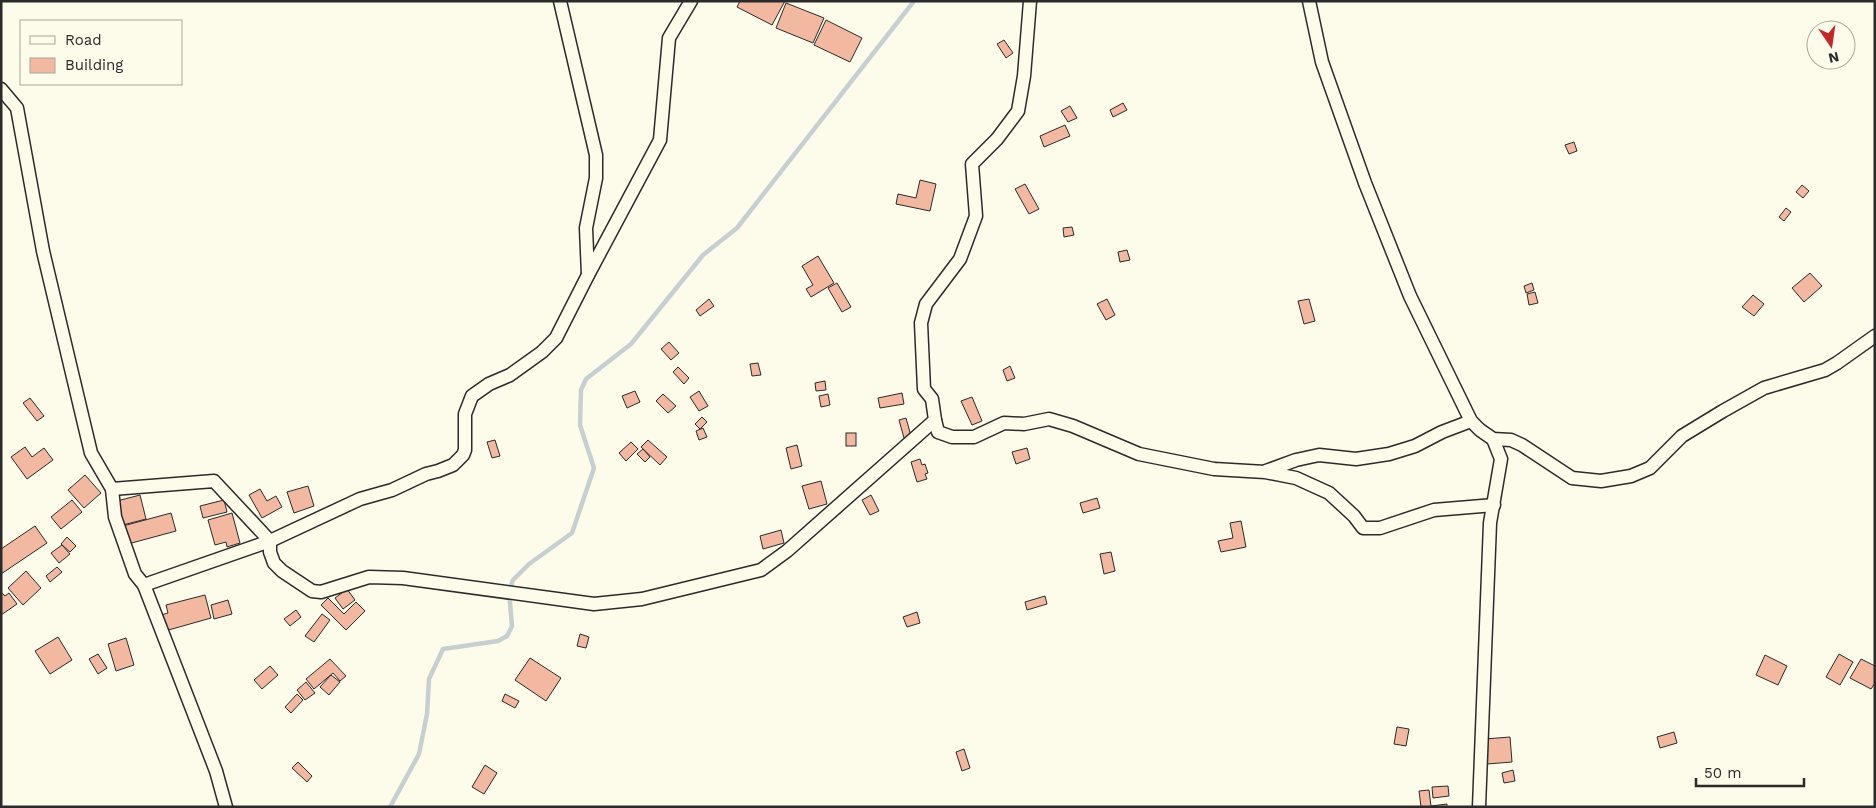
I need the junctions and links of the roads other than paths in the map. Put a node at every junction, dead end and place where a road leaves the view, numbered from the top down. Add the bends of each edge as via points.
1 (560, 1) edge
2 (691, 1) edge
3 (1030, 1) edge
4 (1308, 1) edge
5 (1, 89) edge
6 (588, 276) junction
7 (1875, 336) edge
8 (935, 420) junction
9 (1472, 421) junction
10 (1493, 439) junction
11 (1265, 472) junction
12 (112, 489) junction
13 (1494, 505) junction
14 (270, 541) junction
15 (144, 585) junction
16 (226, 807) edge
17 (1479, 807) edge

1 - 6 street via 596,155 596,178 586,228
2 - 6 street via 669,38 660,140
3 - 8 street via 1018,111 972,164 976,216 960,259 926,304 921,323 924,389 932,399
4 - 9 street via 1322,62 1365,183 1410,296
5 - 12 street via 18,108 43,251 91,453
6 - 14 street via 556,338 510,375 472,396 465,414 465,450 454,465 360,499
7 - 10 street via 1825,370 1764,388 1723,411 1682,436 1650,468 1631,476 1601,481 1572,478 1522,445 1511,440
8 - 11 street via 938,432 952,437 974,438 1004,424 1048,419 1139,454 1214,469
8 - 14 street via 787,552 761,570 642,599 594,604 403,578 369,577 321,592 312,591 274,563
9 - 10 street
9 - 11 street via 1416,446 1389,454 1356,459 1319,455
10 - 13 street via 1501,459
11 - 13 street via 1296,478 1329,493 1363,528 1380,528 1434,510
12 - 14 street via 214,481
12 - 15 street via 115,517 135,574
13 - 17 street via 1490,533
14 - 15 street
15 - 16 street via 216,771

